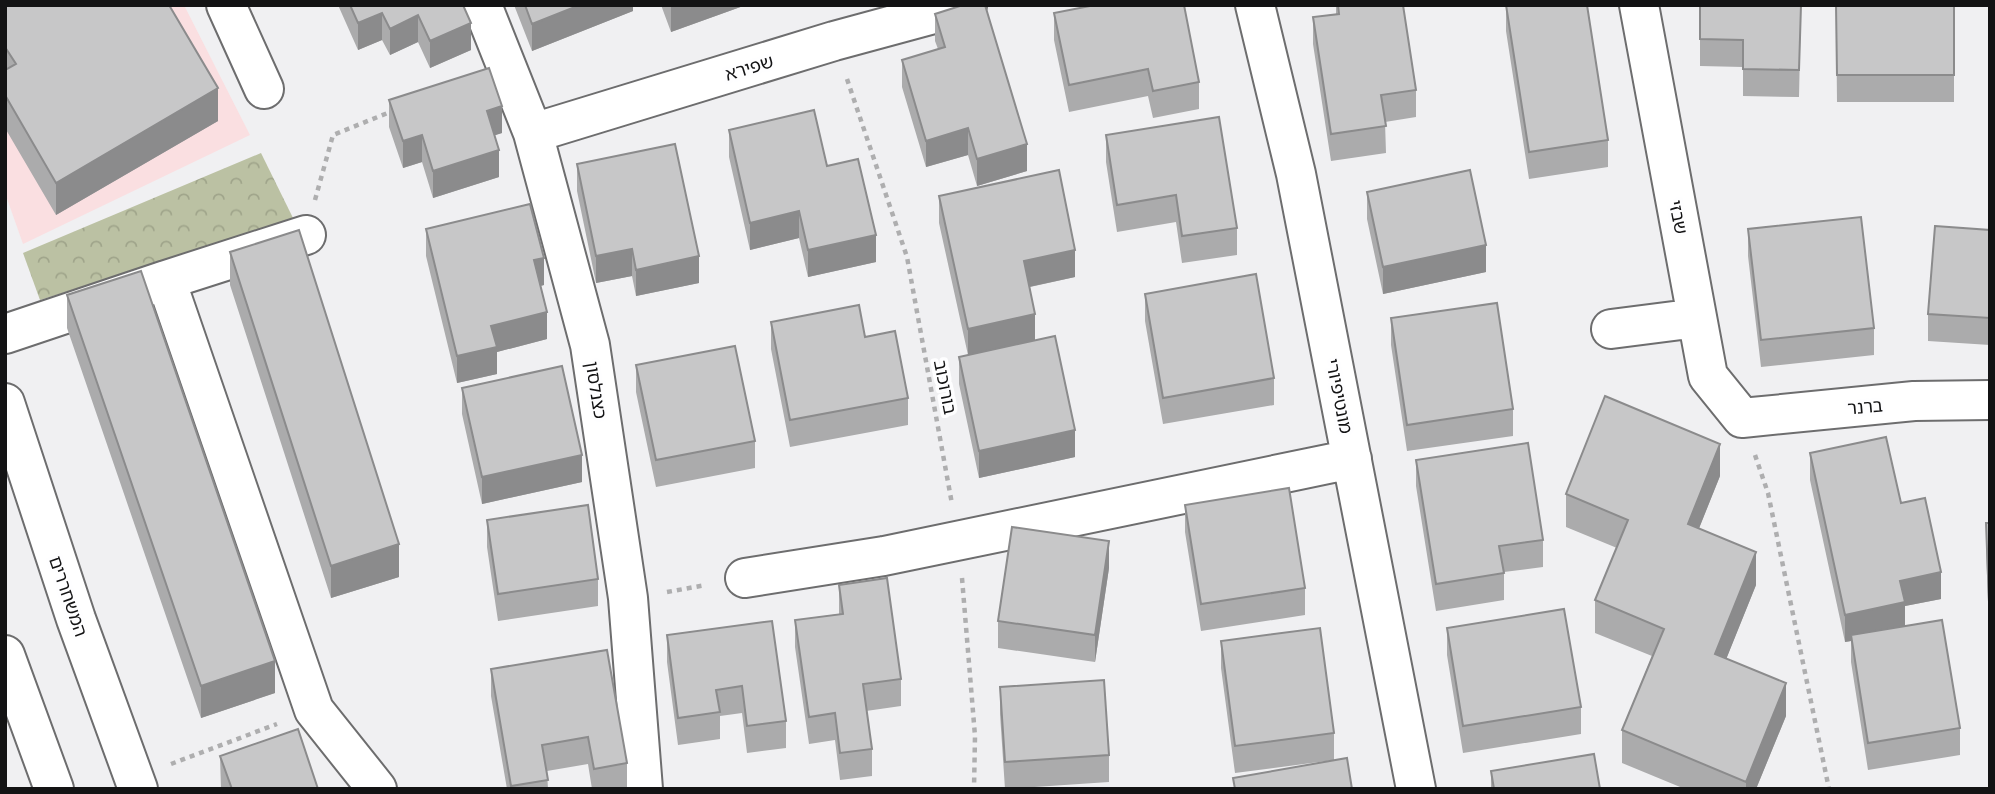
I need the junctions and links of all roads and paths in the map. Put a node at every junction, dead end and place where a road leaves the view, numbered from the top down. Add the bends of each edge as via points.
1 (226, 5) edge
2 (482, 5) edge
3 (967, 5) edge
4 (1255, 5) edge
5 (1639, 5) edge
6 (834, 41) junction
7 (264, 89) dead end
8 (407, 105) edge
9 (533, 133) junction
10 (306, 235) joint
11 (166, 280) junction
12 (1697, 318) junction
13 (1611, 329) dead end
14 (5, 334) edge
15 (1990, 400) edge
16 (5, 403) edge
17 (1742, 418) junction
18 (1352, 459) junction
19 (959, 541) junction
20 (745, 578) joint
21 (628, 598) junction
22 (5, 654) edge
23 (314, 710) junction
24 (136, 783) edge
25 (54, 789) edge
26 (377, 789) edge
27 (643, 789) edge
28 (974, 789) edge
29 (1416, 789) edge
30 (1829, 789) edge

1 - 7 street
2 - 9 street, כצנלסון
3 - 6 street, שפירא
4 - 18 street, מונטיפיורי via 1296,174
5 - 12 street, שבזי
6 - 9 street, שפירא
6 - 19 path, בורוכוב via 907,257
8 - 10 path via 333,135
9 - 21 street, כצנלסון via 590,345
10 - 11 street
11 - 14 street
11 - 23 street
12 - 13 street
12 - 17 street, שבזי via 1708,376
15 - 17 street, ברנר via 1914,401
16 - 24 street, המשחררים
17 - 30 path via 1768,493
18 - 19 street
18 - 29 street, מונטיפיורי
19 - 20 street
19 - 28 path, בורוכוב via 975,736
20 - 21 path
21 - 27 street, כצנלסון
22 - 25 street
23 - 24 path
23 - 26 street

